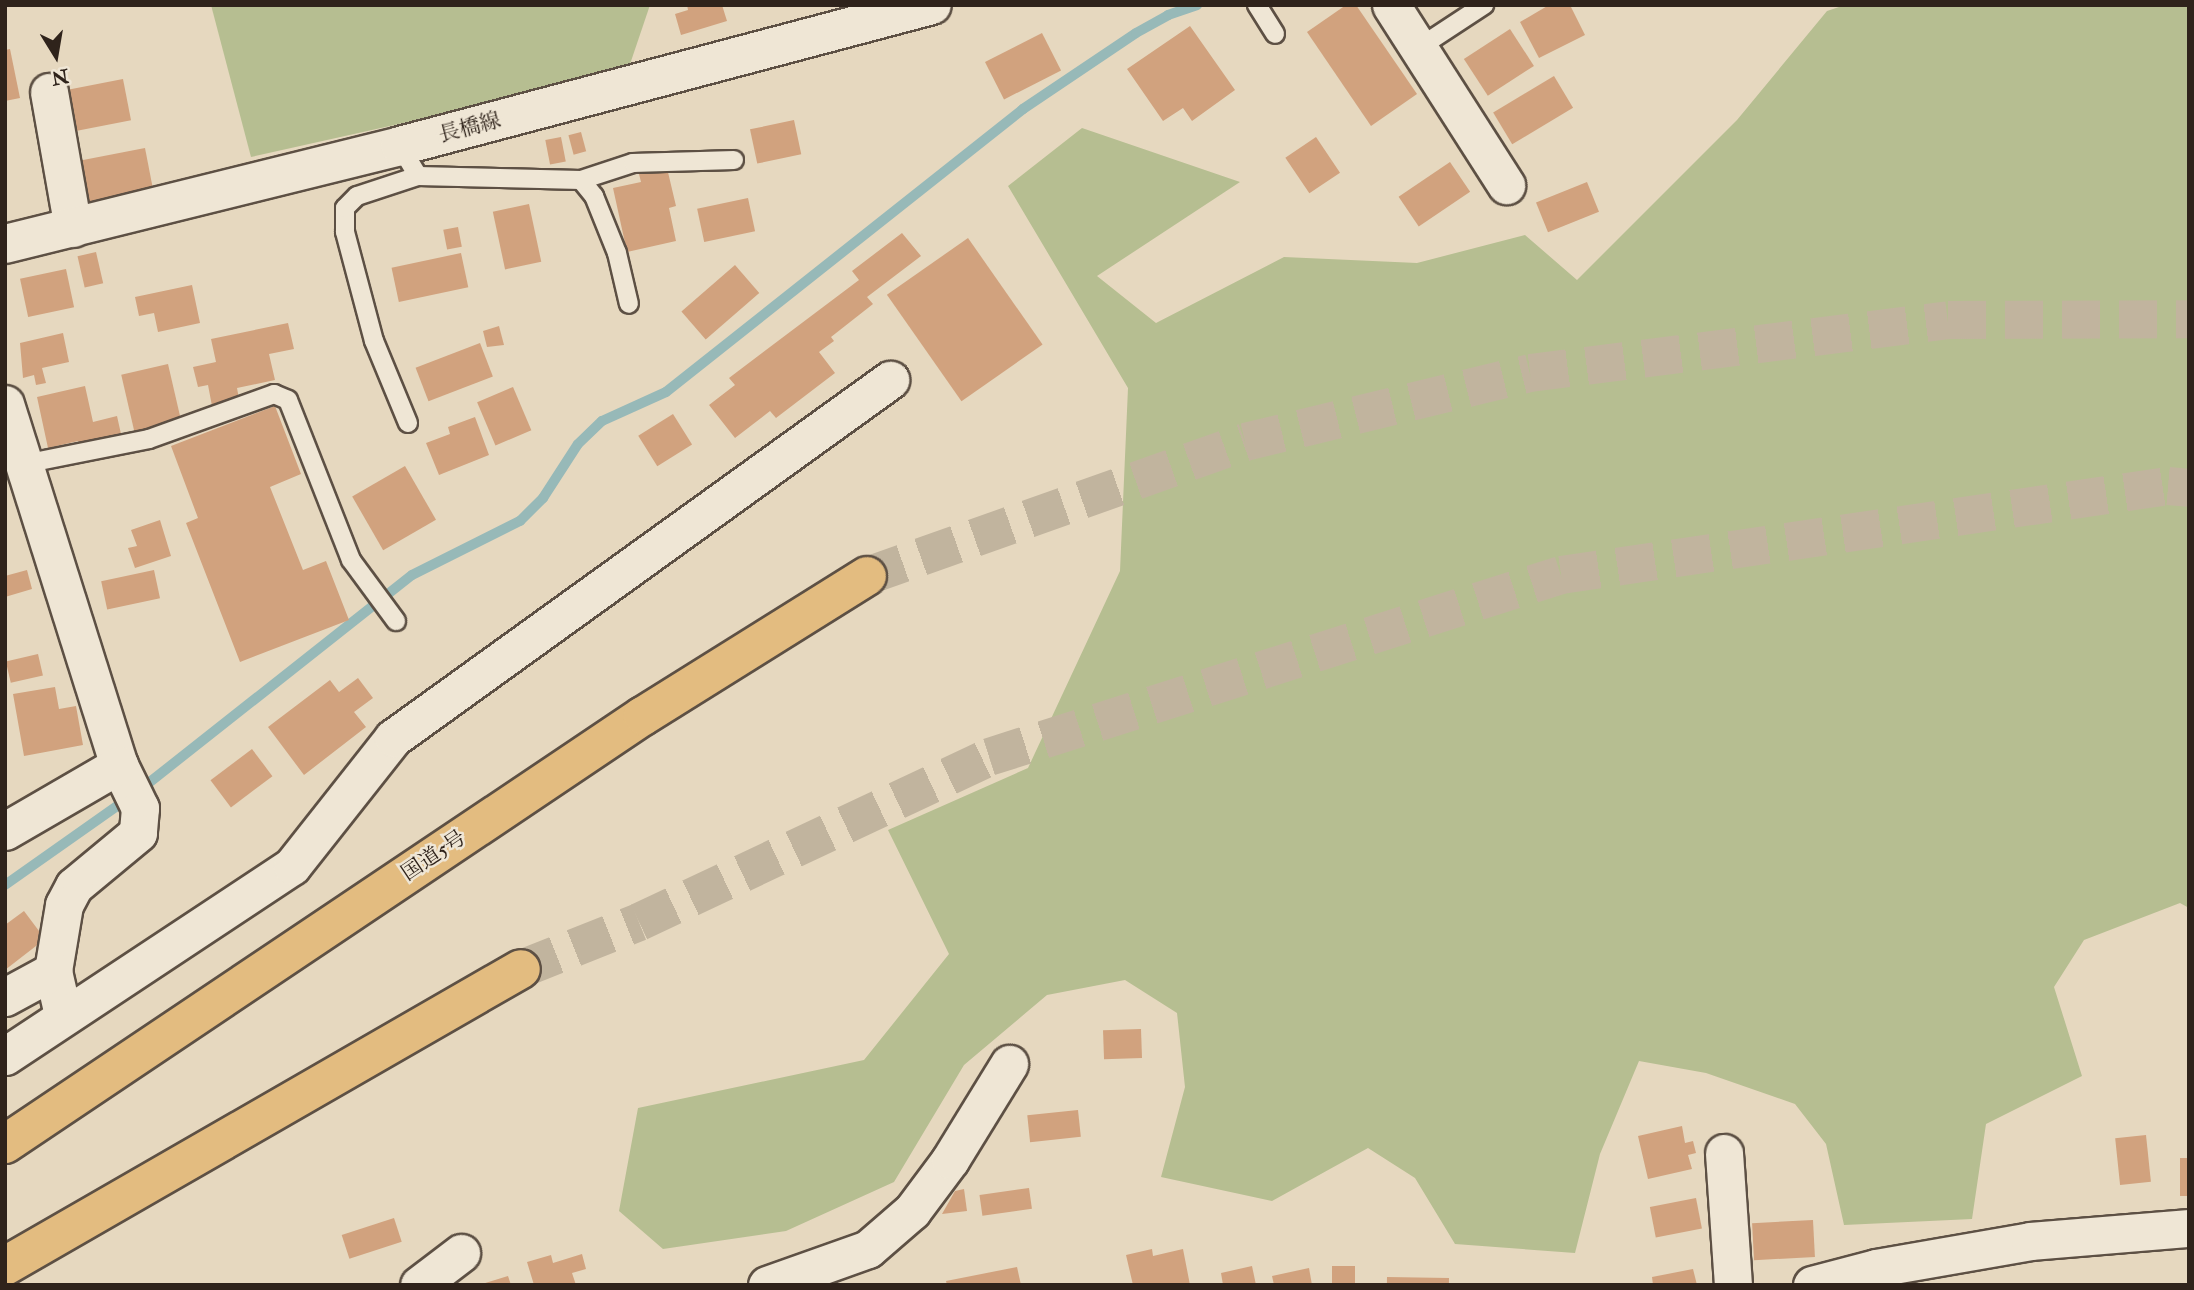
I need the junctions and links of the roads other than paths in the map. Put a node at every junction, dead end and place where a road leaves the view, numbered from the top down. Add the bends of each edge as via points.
1 (932, 5) edge
2 (1256, 5) edge
3 (1391, 5) edge
4 (1485, 5) edge
5 (1275, 34) dead end
6 (1420, 47) junction
7 (48, 92) dead end
8 (734, 160) dead end
9 (409, 161) junction
10 (581, 180) junction
11 (1506, 185) dead end
12 (73, 228) junction
13 (5, 244) edge
14 (628, 304) dead end
15 (890, 380) dead end
16 (5, 404) edge
17 (408, 423) dead end
18 (24, 464) junction
19 (867, 576) tunnel mouth
20 (396, 621) dead end
21 (129, 786) junction
22 (5, 831) edge
23 (521, 969) tunnel mouth
24 (53, 971) junction
25 (5, 997) edge
26 (63, 1016) junction
27 (5, 1056) edge
28 (1009, 1064) dead end
29 (5, 1144) edge
30 (1724, 1153) dead end
31 (2189, 1228) edge
32 (461, 1253) dead end
33 (7, 1263) edge
34 (419, 1285) edge
35 (766, 1285) edge
36 (1733, 1285) edge
37 (1811, 1285) edge

1 - 9 street, 長橋線
2 - 5 lane
3 - 6 street
4 - 6 lane
6 - 11 street
7 - 12 street
8 - 10 lane via 633,163
9 - 10 lane
9 - 12 street, 長橋線
9 - 17 lane via 345,208 345,232 374,341
10 - 14 lane via 594,196 617,253
12 - 13 street, 長橋線
15 - 26 street via 393,738 292,866
16 - 18 street
18 - 20 lane via 149,439 274,394 288,400 351,560
18 - 21 street
19 - 29 highway, 国道5号 via 643,716
21 - 22 street
21 - 24 street via 138,833 74,886 64,905
23 - 33 highway
24 - 25 street
24 - 26 street
26 - 27 street
28 - 35 street via 950,1160 912,1211 868,1249
30 - 36 street
31 - 37 street via 2030,1241 1875,1268
32 - 34 street

